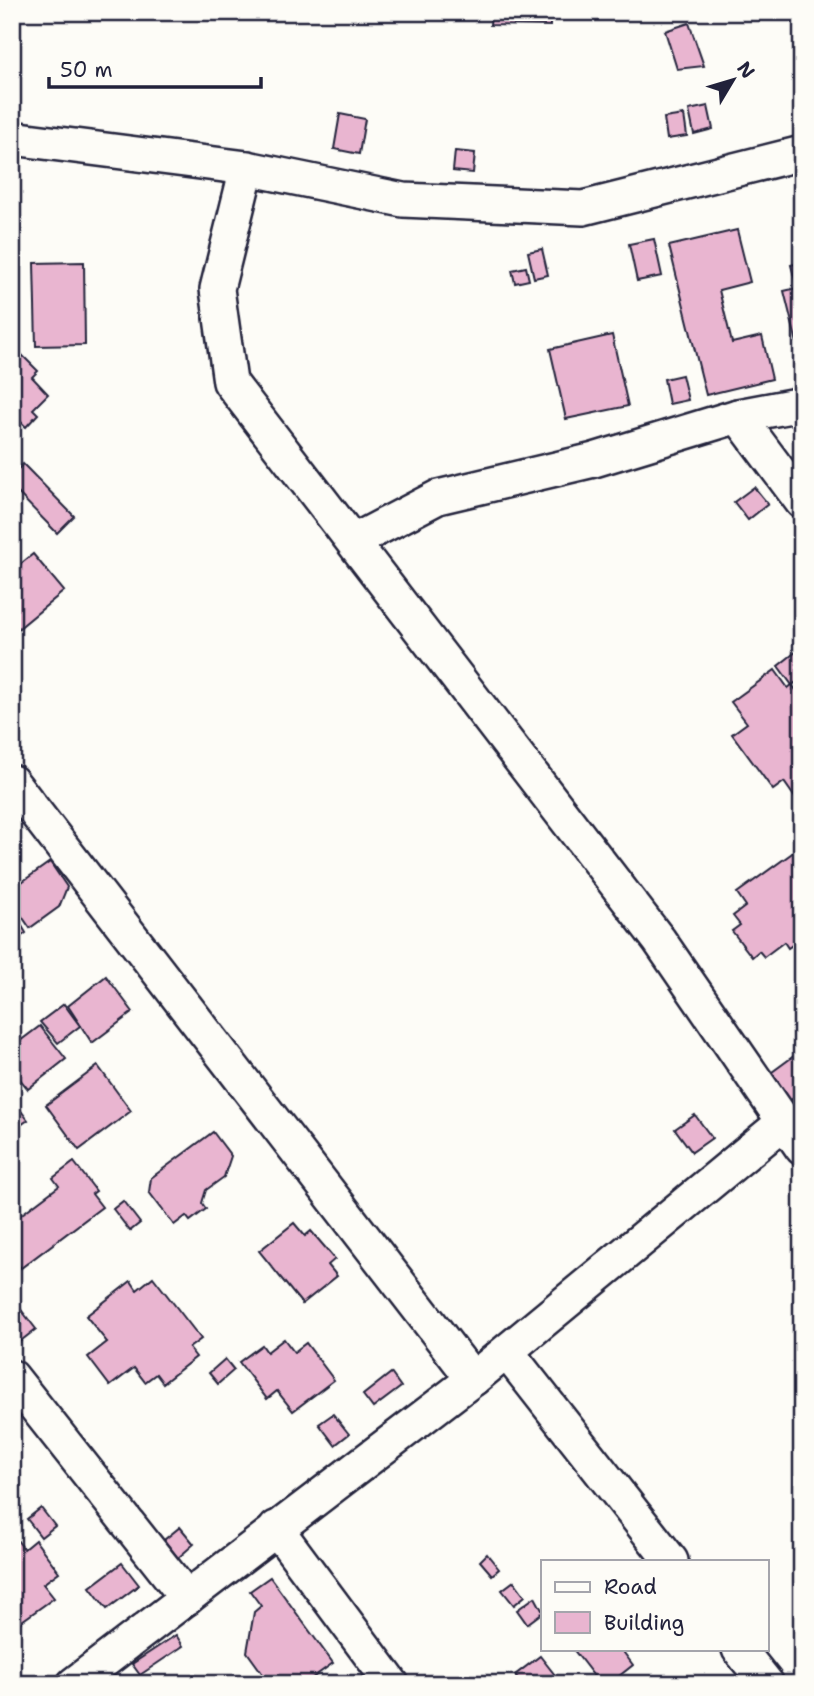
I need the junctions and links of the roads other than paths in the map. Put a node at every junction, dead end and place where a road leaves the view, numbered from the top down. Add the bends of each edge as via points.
1 (12, 138) edge
2 (802, 153) edge
3 (247, 168) junction
4 (802, 404) edge
5 (738, 416) junction
6 (802, 502) edge
7 (354, 541) junction
8 (12, 782) edge
9 (793, 1135) edge
10 (506, 1352) junction
11 (12, 1377) edge
12 (473, 1379) junction
13 (276, 1528) junction
14 (670, 1560) edge
15 (187, 1598) junction
16 (740, 1650) edge
17 (74, 1684) edge
18 (392, 1684) edge
19 (767, 1684) edge

1 - 3 street
2 - 3 street via 583,208 404,200
3 - 7 street via 217,289 230,382
4 - 5 street
5 - 6 street
5 - 7 street via 594,460 438,497
7 - 9 street via 659,940
8 - 12 street
9 - 10 street
10 - 12 street
10 - 14 street
11 - 15 street
12 - 13 street
13 - 15 street
13 - 18 street
15 - 17 street
16 - 19 street

